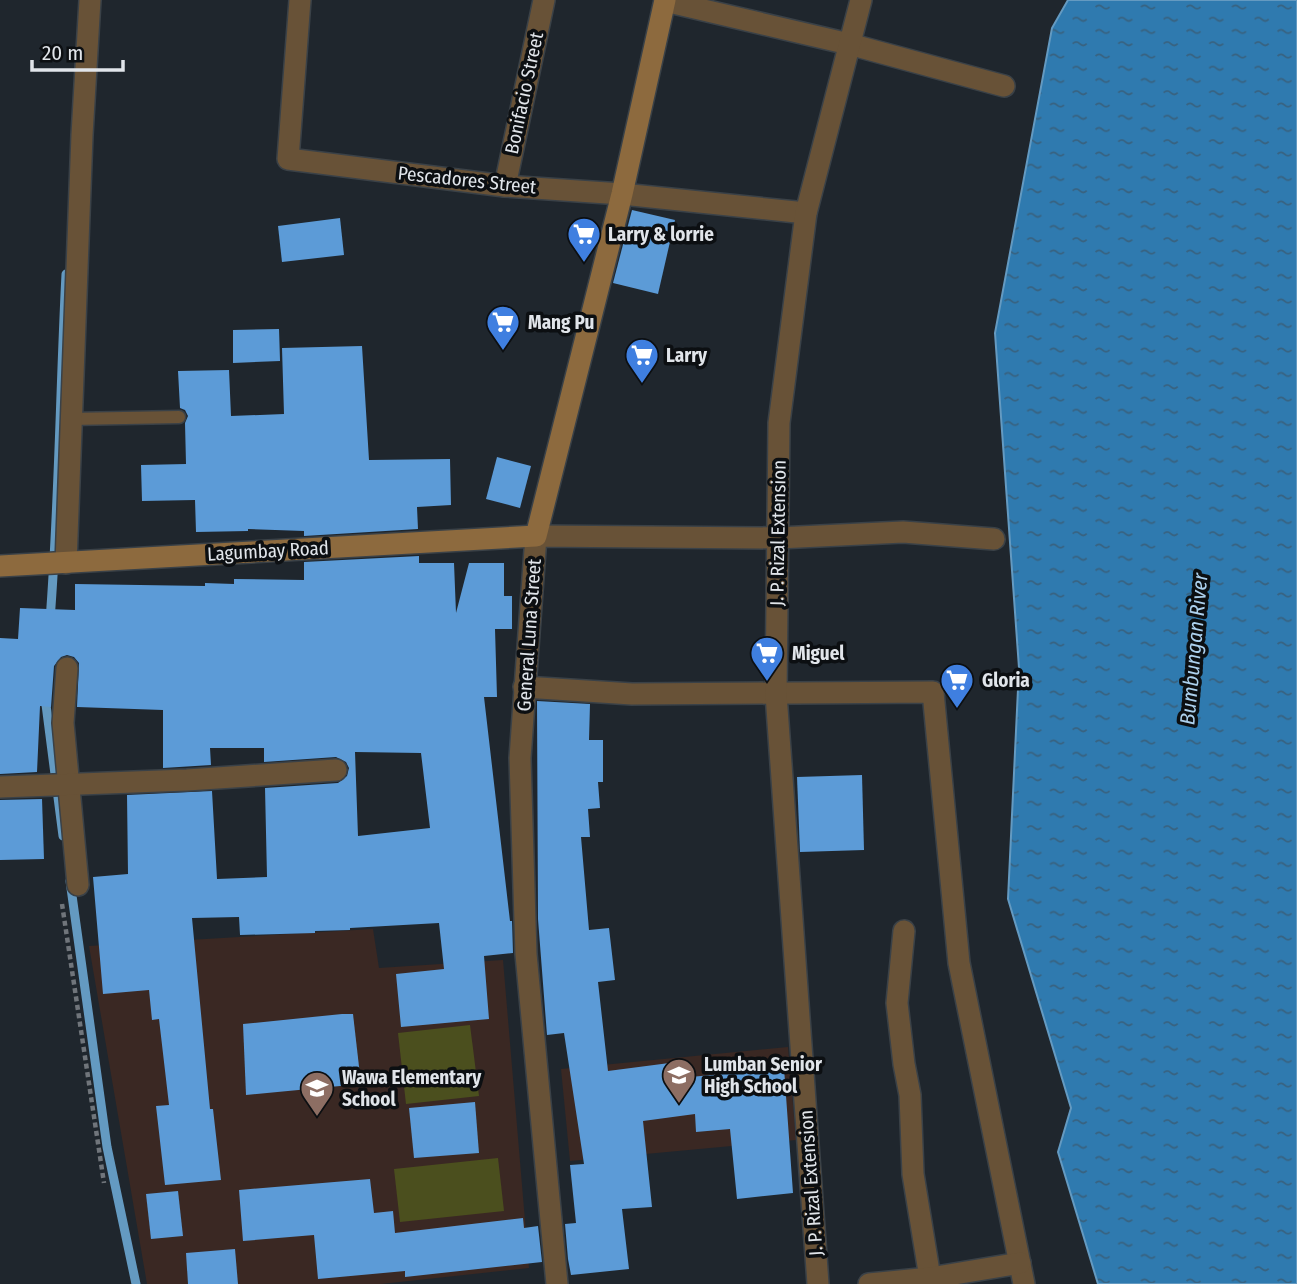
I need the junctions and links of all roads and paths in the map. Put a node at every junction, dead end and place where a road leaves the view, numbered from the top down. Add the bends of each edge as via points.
1 (90, 0) edge
2 (300, 0) edge
3 (544, 0) edge
4 (861, 0) edge
5 (665, 1) edge
6 (849, 44) junction
7 (1004, 86) dead end
8 (505, 186) junction
9 (622, 194) junction
10 (806, 213) junction
11 (179, 417) dead end
12 (70, 419) junction
13 (536, 536) junction
14 (778, 538) junction
15 (994, 539) dead end
16 (63, 563) junction
17 (10, 566) edge
18 (67, 668) dead end
19 (524, 687) junction
20 (776, 694) junction
21 (336, 770) dead end
22 (60, 783) junction
23 (0, 787) edge
24 (78, 884) dead end
25 (62, 902) dead end
26 (905, 931) dead end
27 (104, 1183) dead end
28 (1022, 1273) edge
29 (930, 1281) edge
30 (557, 1284) edge
31 (818, 1284) edge
32 (869, 1284) edge

1 - 12 street
2 - 8 street, Pescadores Street via 288,159
3 - 8 street, Bonifacio Street
4 - 6 street, J. P. Rizal Extension
5 - 6 street
5 - 9 street, General Luna Street
6 - 7 street
6 - 10 street, J. P. Rizal Extension
8 - 9 street, Pescadores Street
9 - 10 street, Pescadores Street
9 - 13 street, General Luna Street
10 - 14 street, J. P. Rizal Extension via 779,423
11 - 12 lane
12 - 16 street
13 - 14 street
13 - 16 street, Lagumbay Road
13 - 19 street, General Luna Street
14 - 15 street via 903,532
14 - 20 street, J. P. Rizal Extension
16 - 17 street, Lagumbay Road
18 - 22 street
19 - 20 street via 632,694
19 - 30 street, General Luna Street via 520,758 526,954
20 - 28 street via 933,692 959,963
20 - 31 street, J. P. Rizal Extension
21 - 22 street
22 - 23 street
22 - 24 street
25 - 27 path
26 - 29 street via 897,1003 910,1095 913,1174
28 - 29 street
29 - 32 street

